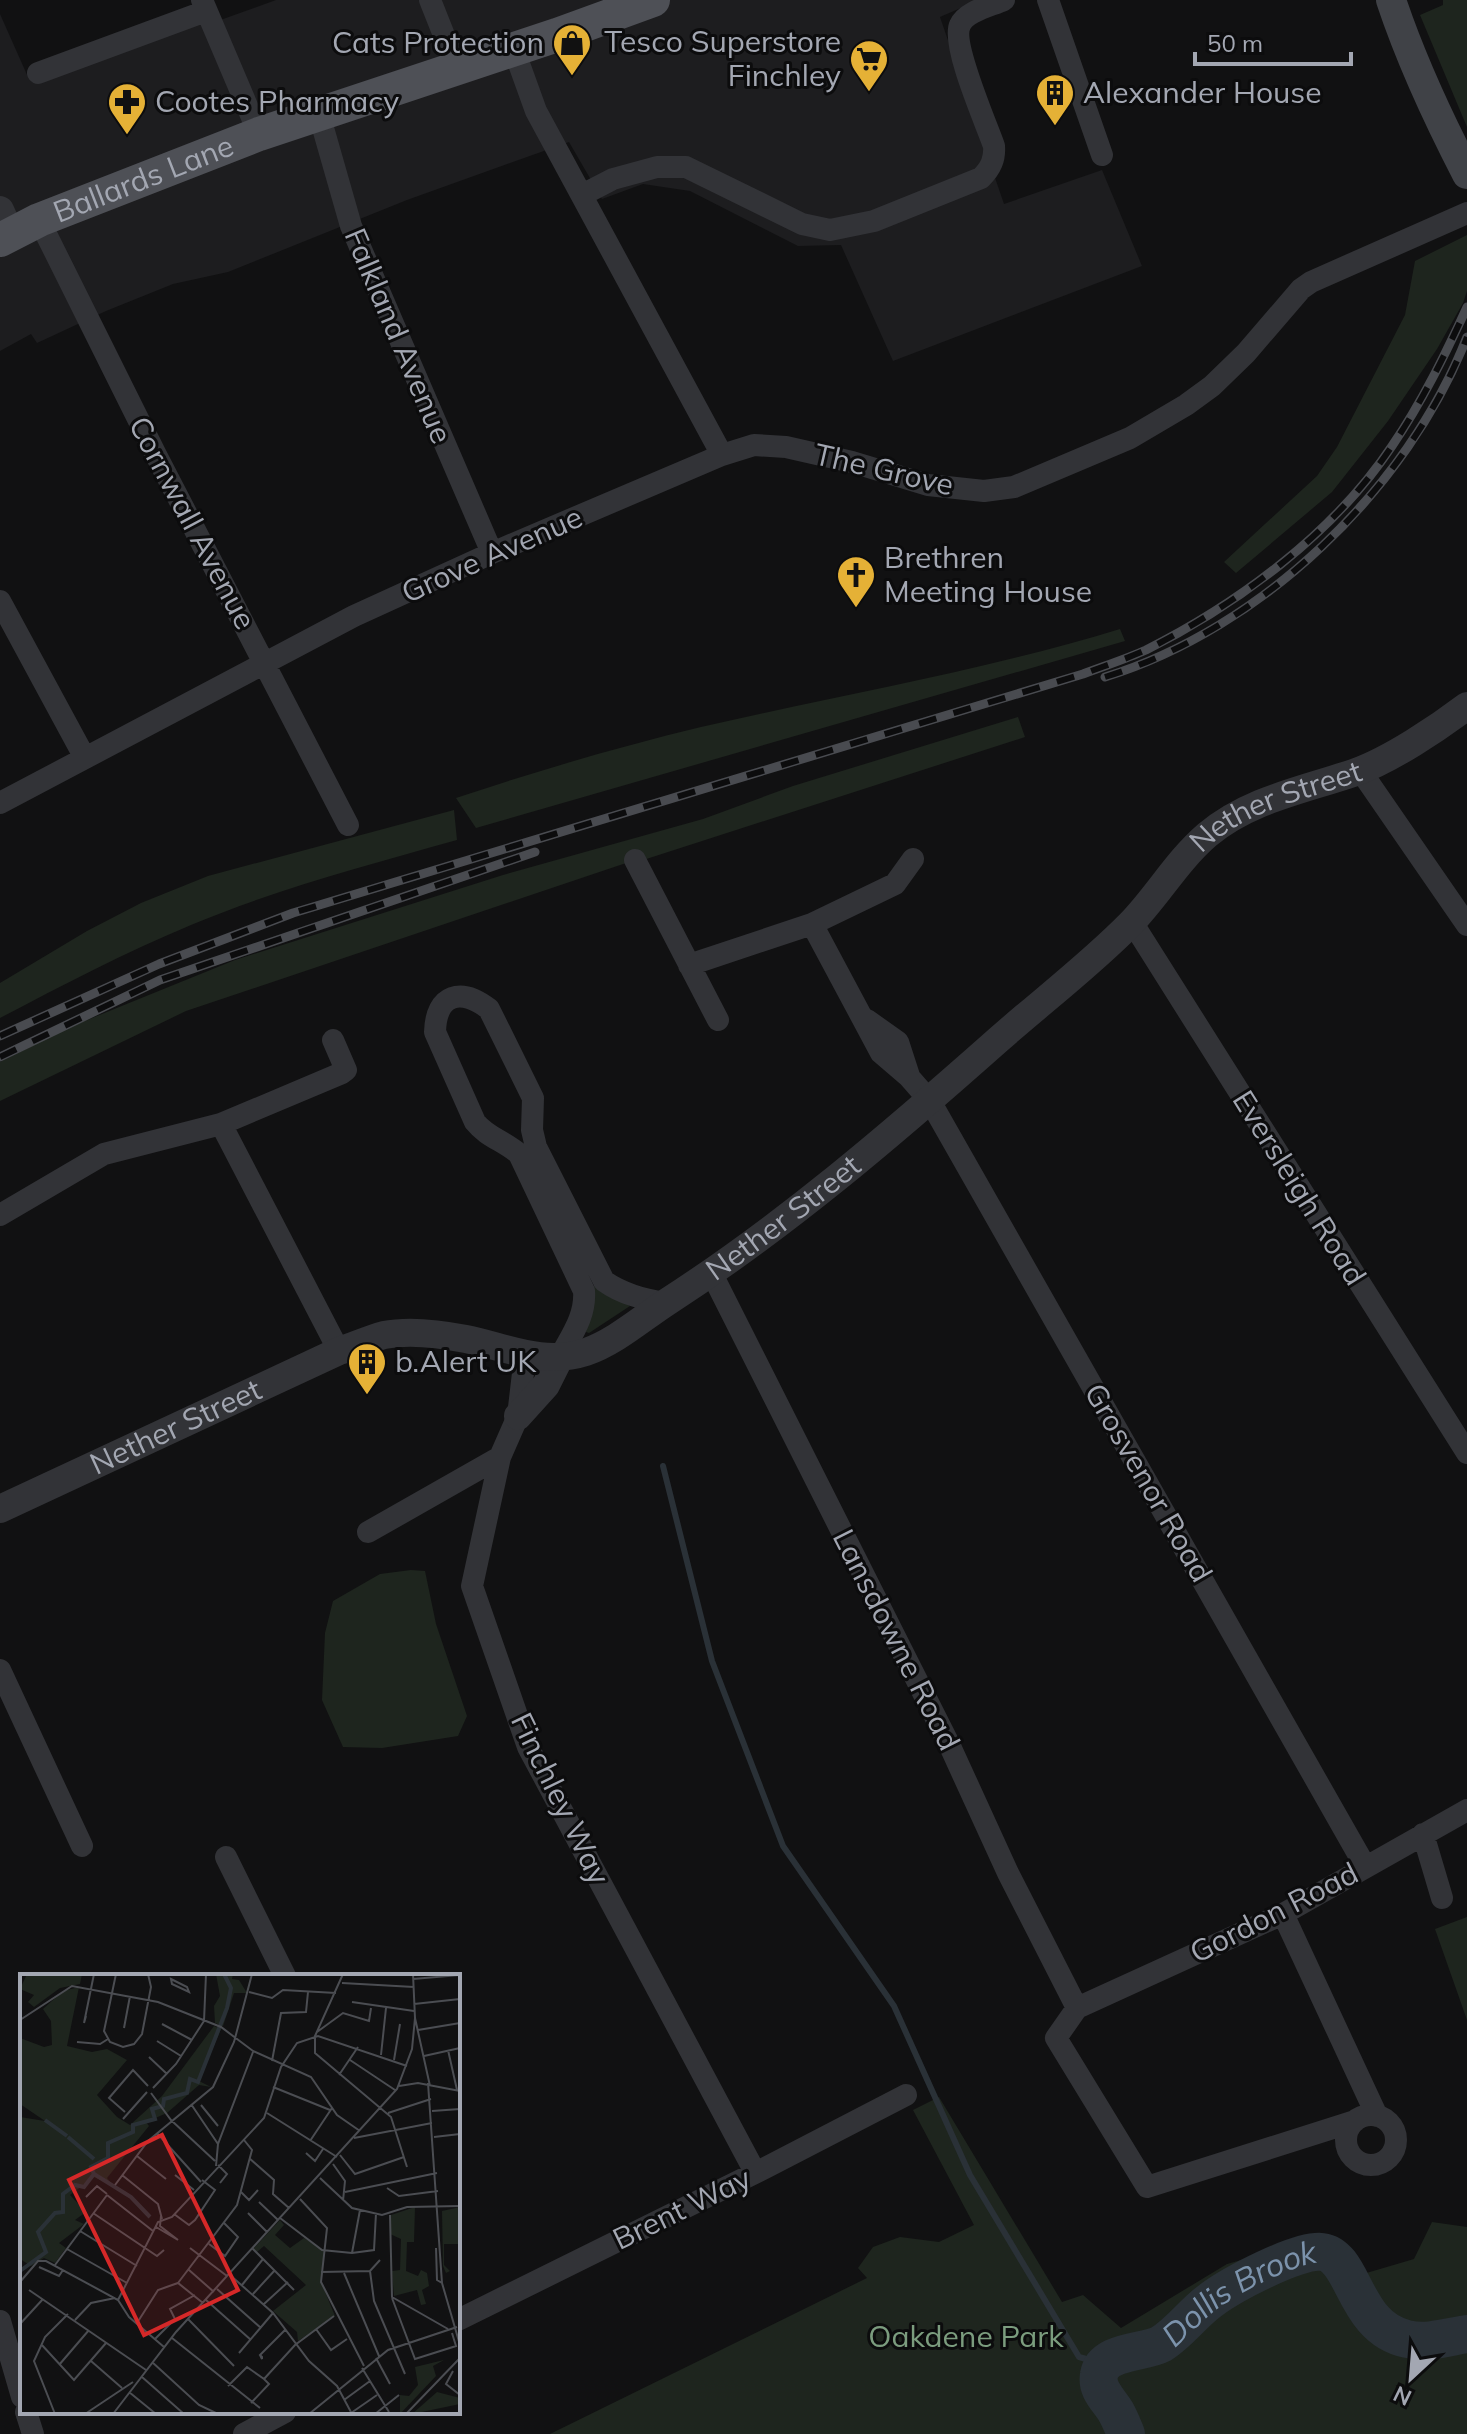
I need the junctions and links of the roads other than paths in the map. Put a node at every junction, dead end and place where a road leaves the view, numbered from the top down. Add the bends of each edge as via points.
1 (430, 0) edge
2 (653, 0) edge
3 (1004, 0) edge
4 (1048, 0) edge
5 (1391, 0) edge
6 (204, 6) edge
7 (514, 50) junction
8 (457, 68) junction
9 (38, 73) dead end
10 (319, 114) junction
11 (259, 134) junction
12 (1102, 155) dead end
13 (1467, 174) edge
14 (582, 195) junction
15 (1467, 213) edge
16 (13, 226) edge
17 (722, 455) junction
18 (492, 553) junction
19 (0, 601) edge
20 (265, 663) junction
21 (1467, 706) edge
22 (85, 758) junction
23 (1360, 770) junction
24 (0, 803) edge
25 (348, 825) dead end
26 (913, 859) dead end
27 (635, 860) dead end
28 (1132, 922) junction
29 (812, 924) junction
30 (1467, 925) edge
31 (689, 965) junction
32 (718, 1020) dead end
33 (333, 1040) dead end
34 (930, 1101) junction
35 (221, 1124) junction
36 (0, 1215) edge
37 (712, 1274) junction
38 (665, 1303) junction
39 (339, 1351) junction
40 (525, 1356) junction
41 (560, 1357) junction
42 (518, 1416) junction
43 (1467, 1453) edge
44 (500, 1457) junction
45 (0, 1509) edge
46 (368, 1532) dead end
47 (0, 1670) edge
48 (1467, 1810) edge
49 (1423, 1834) junction
50 (82, 1846) dead end
51 (226, 1857) dead end
52 (1365, 1866) junction
53 (1442, 1898) dead end
54 (1283, 1914) junction
55 (284, 1974) edge
56 (1077, 2008) junction
57 (906, 2095) dead end
58 (1377, 2116) junction
59 (1355, 2121) junction
60 (755, 2172) junction
61 (460, 2319) edge
62 (0, 2321) edge
63 (20, 2390) edge
64 (27, 2414) edge
65 (281, 2414) edge
66 (33, 2434) edge
67 (244, 2434) edge

1 - 8 street
2 - 7 main road, Ballards Lane
3 - 14 street via 960,25 958,46 994,146 990,169 981,178 874,221 830,230 802,224 686,167 657,167 613,179
4 - 12 street
5 - 13 main road
6 - 9 street
6 - 11 street
7 - 8 main road, Ballards Lane
7 - 14 street via 536,111
8 - 10 main road, Ballards Lane
10 - 11 main road, Ballards Lane
10 - 18 street, Falkland Avenue via 351,226
11 - 16 main road, Ballards Lane
14 - 17 street
15 - 17 street, The Grove via 1311,282 1246,353 1186,405 1130,438 1014,487 984,491 928,485 786,447 754,445
16 - 20 street, Cornwall Avenue via 155,453
17 - 18 street, Grove Avenue
18 - 20 street, Grove Avenue
19 - 22 street
20 - 22 street, Grove Avenue
20 - 25 street, Cornwall Avenue
21 - 23 street, Nether Street
22 - 24 street, Grove Avenue
23 - 28 street, Nether Street via 1243,810 1207,835
23 - 30 street
26 - 29 street via 895,884
27 - 31 street
28 - 34 street, Nether Street
28 - 43 street, Eversleigh Road
29 - 31 street
29 - 34 street, Grosvenor Road via 881,1053
31 - 32 street
33 - 35 street via 346,1070
34 - 37 street, Nether Street
34 - 52 street, Grosvenor Road
35 - 36 street via 104,1154
35 - 39 street
37 - 38 street, Nether Street
37 - 56 street, Lansdowne Road
38 - 41 street, Nether Street via 586,1352
38 - 41 street via 604,1281 536,1147 533,1098 489,1009 466,996 453,997 442,1005 435,1032 475,1122 519,1154 584,1291 585,1304
39 - 40 street, Nether Street via 385,1335 416,1333 466,1339
39 - 45 street, Nether Street
40 - 41 street, Nether Street
40 - 42 street, Finchley Way
41 - 42 street via 546,1385
42 - 44 street, Finchley Way
44 - 46 street
44 - 60 street, Finchley Way via 472,1586 528,1747
47 - 50 street
48 - 49 street, Gordon Road
49 - 52 street, Gordon Road
49 - 53 street
51 - 55 street
52 - 54 street, Gordon Road
54 - 56 street, Gordon Road
54 - 58 street
56 - 59 street via 1056,2038 1147,2187
57 - 60 street, Brent Way
58 - 59 street
58 - 59 street via 1391,2125 1396,2140 1391,2155 1377,2164 1361,2162 1349,2151 1347,2135
60 - 61 street, Brent Way
62 - 63 street
64 - 66 street
65 - 67 street

